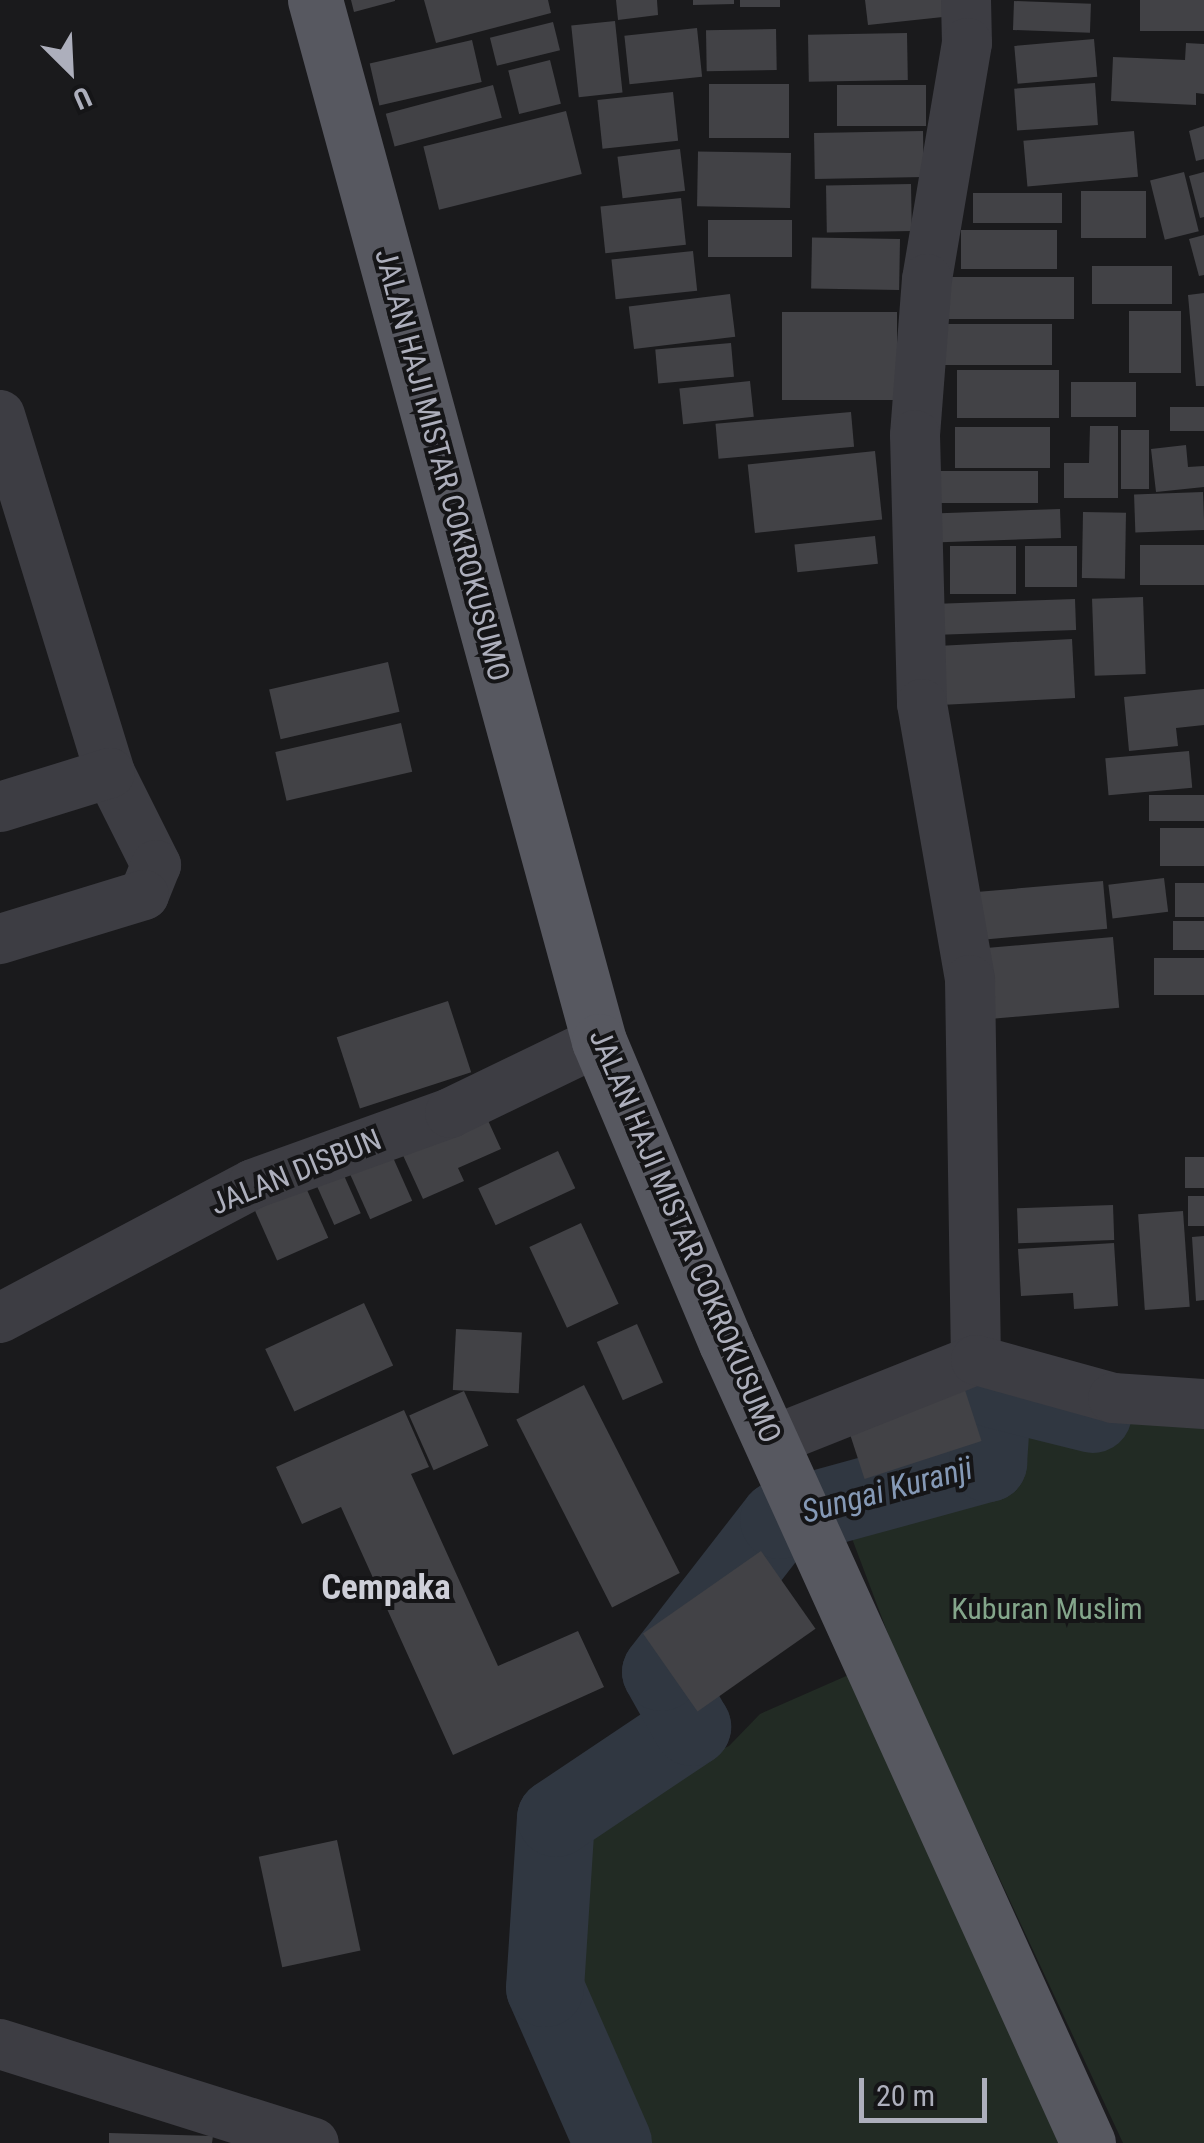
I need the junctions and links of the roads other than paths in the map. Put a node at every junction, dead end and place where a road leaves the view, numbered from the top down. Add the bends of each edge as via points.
1 (315, 0) edge
2 (966, 0) edge
3 (0, 415) edge
4 (110, 773) junction
5 (0, 807) edge
6 (0, 940) edge
7 (599, 1041) junction
8 (0, 1318) edge
9 (976, 1360) junction
10 (1204, 1404) edge
11 (772, 1441) junction
12 (0, 2044) edge
13 (314, 2143) edge
14 (1088, 2143) edge

1 - 7 main road, JALAN HAJI MISTAR COKROKUSUMO
2 - 9 street via 966,42 926,279 914,435 922,704 970,980
3 - 4 street
4 - 5 street
4 - 6 street via 156,865 150,888
7 - 8 street, JALAN DISBUN via 450,1113 252,1184
7 - 11 main road, JALAN HAJI MISTAR COKROKUSUMO
9 - 10 street via 1112,1398
9 - 11 street
11 - 14 main road, JALAN HAJI MISTAR COKROKUSUMO
12 - 13 street

